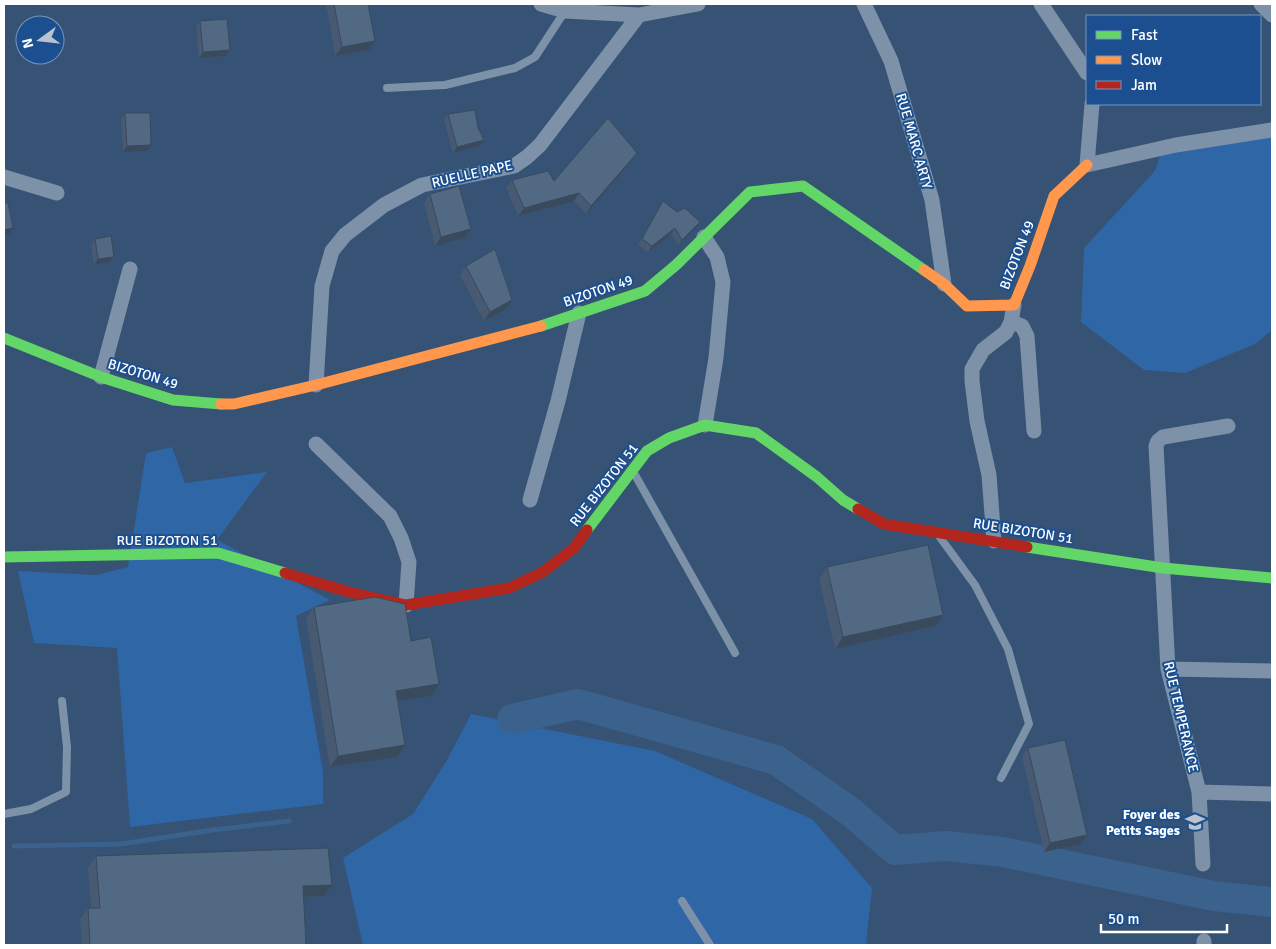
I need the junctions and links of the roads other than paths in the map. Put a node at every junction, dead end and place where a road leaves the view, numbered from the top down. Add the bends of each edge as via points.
1 (541, 4) edge
2 (698, 4) edge
3 (864, 4) edge
4 (1041, 4) edge
5 (1261, 4) edge
6 (565, 11) junction
7 (639, 15) junction
8 (1272, 15) edge
9 (1086, 72) edge
10 (387, 88) dead end
11 (1092, 105) edge
12 (1272, 130) edge
13 (1087, 165) junction
14 (4, 177) edge
15 (57, 193) dead end
16 (704, 237) junction
17 (130, 269) dead end
18 (944, 284) junction
19 (1014, 305) junction
20 (579, 313) junction
21 (1011, 322) junction
22 (4, 338) edge
23 (101, 377) junction
24 (316, 385) junction
25 (705, 425) junction
26 (1228, 426) dead end
27 (1034, 431) dead end
28 (316, 444) dead end
29 (633, 472) junction
30 (530, 500) dead end
31 (937, 532) junction
32 (994, 541) junction
33 (4, 557) edge
34 (1163, 568) junction
35 (1272, 578) edge
36 (406, 605) junction
37 (735, 653) dead end
38 (1168, 669) junction
39 (1272, 671) edge
40 (62, 701) dead end
41 (1001, 778) dead end
42 (1199, 792) junction
43 (1272, 794) edge
44 (4, 814) edge
45 (1203, 864) dead end
46 (682, 901) dead end
47 (710, 945) edge

1 - 6 street
2 - 7 street
3 - 18 street, RUE MARC ARTY via 891,61 932,200
4 - 9 street
5 - 8 street
6 - 7 street
6 - 10 lane via 535,57 514,68 445,85
7 - 24 street, RUELLE PAPE via 540,145 527,157 514,166 416,188 384,205 345,235 332,251 322,286
11 - 13 street
12 - 13 street via 1176,145
13 - 19 street, BIZOTON 49 via 1054,196
14 - 15 street
16 - 18 street, BIZOTON 49 via 750,192 803,186
16 - 20 street, BIZOTON 49 via 645,291
16 - 25 street via 717,257 723,282 716,358
17 - 23 street
18 - 19 street, BIZOTON 49 via 967,306
19 - 21 street
20 - 24 street, BIZOTON 49 via 545,325
20 - 30 street
21 - 27 street via 1022,326 1027,336
21 - 32 street via 1006,332 983,350 972,369 977,421 989,475
22 - 23 street, BIZOTON 49
23 - 24 street, BIZOTON 49 via 173,400 203,403 234,404
25 - 29 street, RUE BIZOTON 51 via 669,438 647,451
25 - 31 street, RUE BIZOTON 51 via 756,433 818,477 843,500 884,524
26 - 34 street, RUE TEMPERANCE via 1158,440
28 - 36 street via 390,516 409,562
29 - 36 street, RUE BIZOTON 51 via 574,548 544,572 509,588
29 - 37 lane
31 - 32 street, RUE BIZOTON 51
31 - 41 lane via 974,585 1008,649 1029,724
32 - 34 street, RUE BIZOTON 51
33 - 36 street, RUE BIZOTON 51 via 218,553 349,592
34 - 35 street, RUE BIZOTON 51
34 - 38 street, RUE TEMPERANCE
38 - 39 street
38 - 42 street, RUE TEMPERANCE
40 - 44 lane via 67,747 66,792 31,809
42 - 43 street, RUE TEMPERANCE
42 - 45 street
46 - 47 lane

